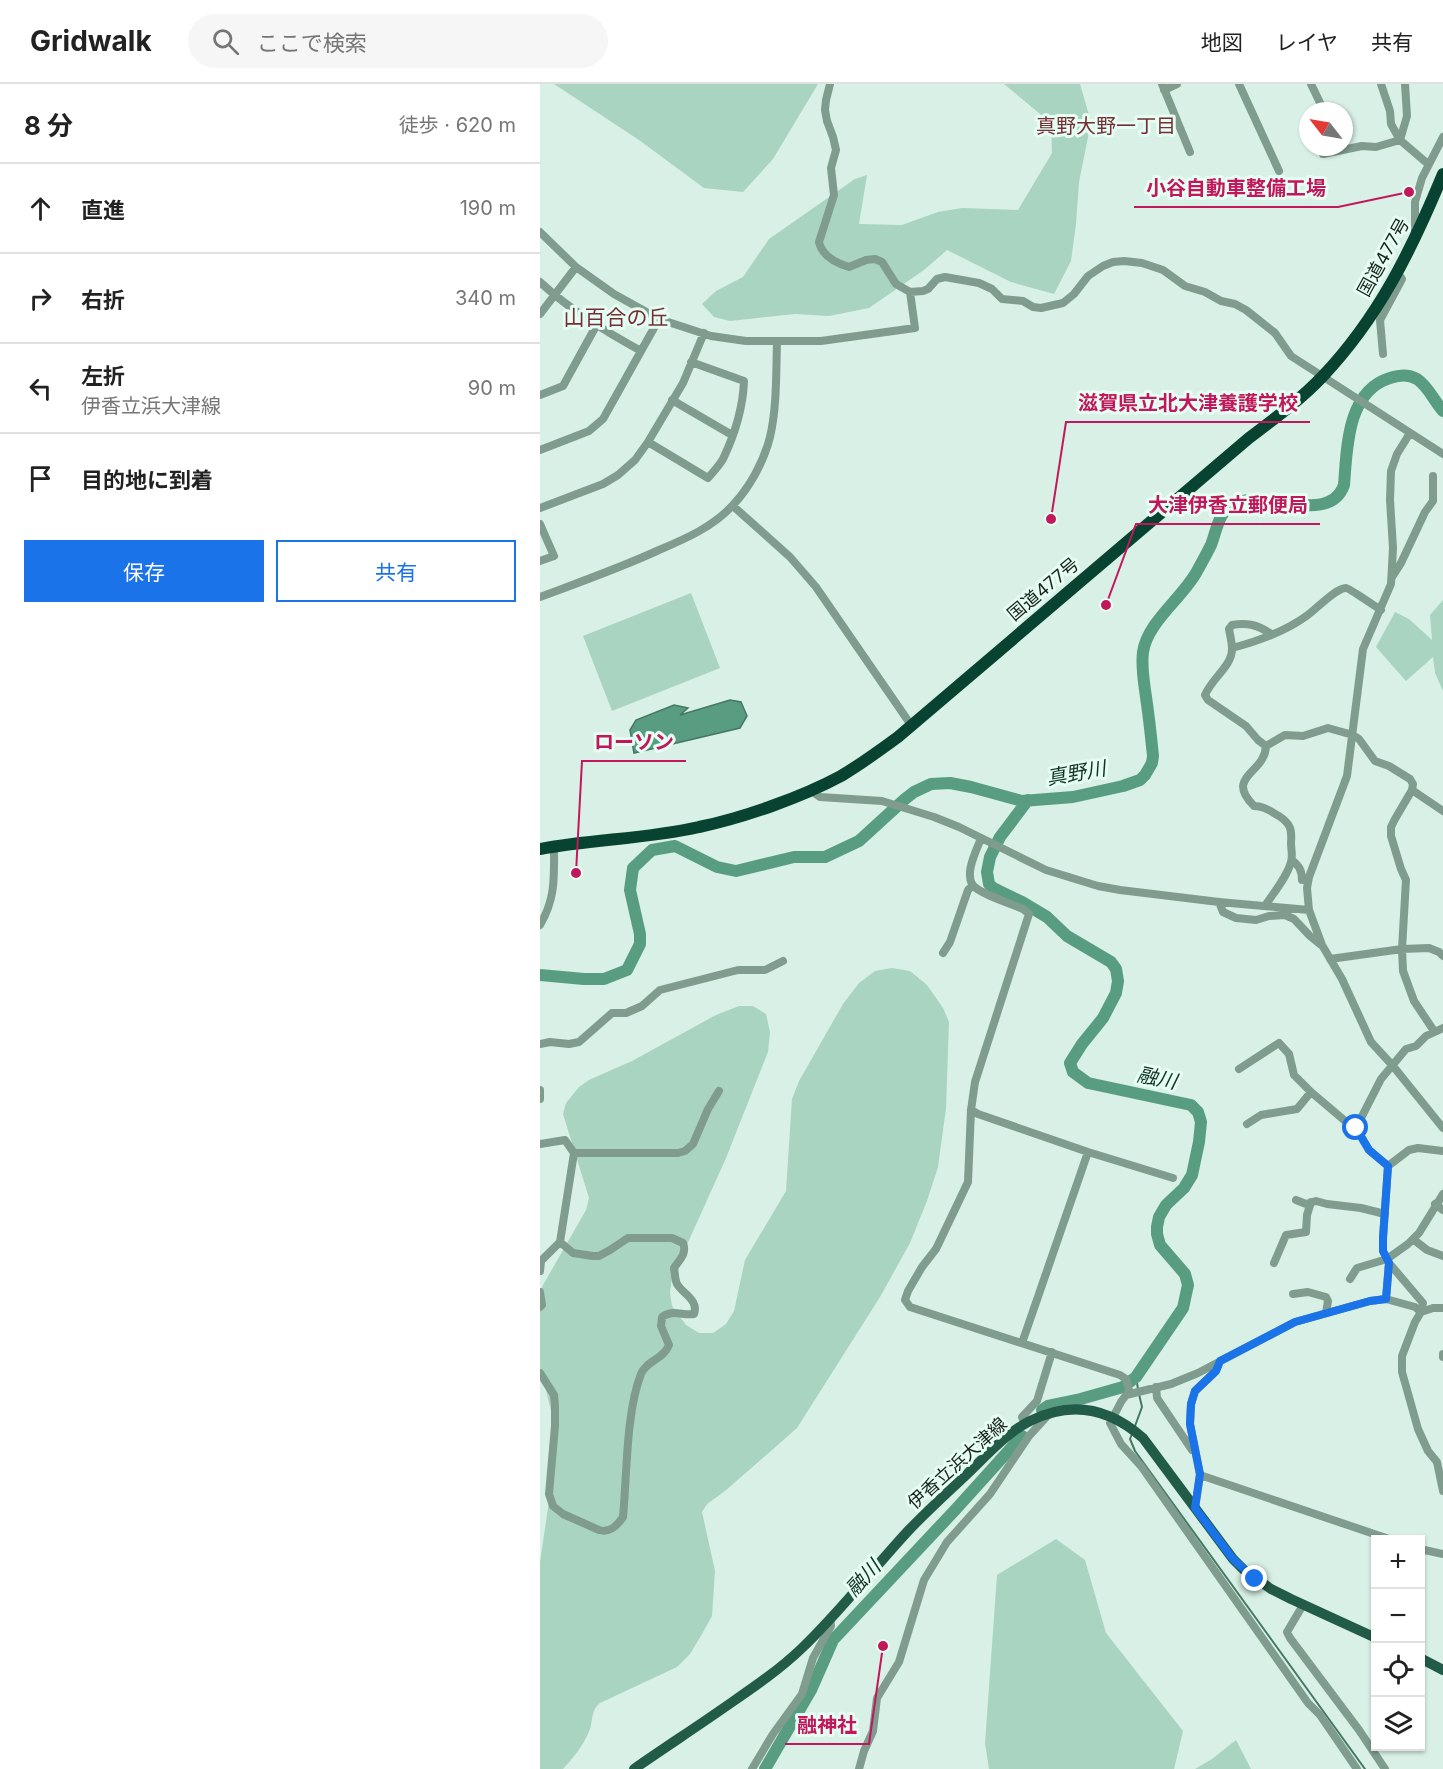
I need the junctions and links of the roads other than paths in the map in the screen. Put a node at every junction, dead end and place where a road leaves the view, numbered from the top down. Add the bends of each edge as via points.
1 (830, 84) edge
2 (1178, 84) edge
3 (1239, 84) edge
4 (1311, 84) edge
5 (1381, 84) edge
6 (1405, 84) edge
7 (1163, 87) edge
8 (1320, 102) edge
9 (1443, 137) edge
10 (1400, 140) junction
11 (1353, 148) edge
12 (1190, 152) dead end
13 (1428, 164) junction
14 (1279, 171) dead end
15 (1443, 174) edge
16 (540, 232) edge
17 (1416, 239) junction
18 (576, 267) junction
19 (1398, 273) junction
20 (540, 282) edge
21 (910, 292) junction
22 (554, 295) junction
23 (540, 314) edge
24 (659, 319) junction
25 (596, 326) junction
26 (704, 333) junction
27 (777, 342) junction
28 (640, 351) junction
29 (1383, 354) dead end
30 (692, 362) junction
31 (1323, 375) junction
32 (540, 395) edge
33 (672, 400) junction
34 (1410, 433) junction
35 (732, 435) junction
36 (648, 442) junction
37 (540, 450) edge
38 (1443, 454) edge
39 (1433, 476) dead end
40 (733, 506) junction
41 (540, 508) edge
42 (540, 524) edge
43 (540, 561) edge
44 (1391, 578) junction
45 (540, 597) edge
46 (1381, 610) junction
47 (1271, 634) junction
48 (1232, 648) junction
49 (911, 725) junction
50 (1353, 735) junction
51 (1266, 746) junction
52 (810, 790) junction
53 (1412, 790) junction
54 (1443, 811) edge
55 (981, 838) junction
56 (554, 846) junction
57 (540, 849) edge
58 (1292, 860) junction
59 (1302, 880) dead end
60 (973, 885) junction
61 (1218, 902) junction
62 (1265, 906) junction
63 (1309, 910) junction
64 (540, 924) edge
65 (1322, 945) junction
66 (1402, 949) junction
67 (943, 953) dead end
68 (1443, 956) edge
69 (1330, 959) junction
70 (783, 961) dead end
71 (1443, 1028) edge
72 (1434, 1031) junction
73 (540, 1044) edge
74 (1394, 1066) junction
75 (1239, 1069) dead end
76 (540, 1090) edge
77 (719, 1091) dead end
78 (1311, 1092) junction
79 (540, 1099) edge
80 (971, 1110) junction
81 (1247, 1124) dead end
82 (1356, 1128) junction
83 (1443, 1128) edge
84 (540, 1143) edge
85 (1443, 1151) edge
86 (1088, 1152) junction
87 (574, 1153) junction
88 (1388, 1166) junction
89 (1173, 1178) dead end
90 (1443, 1194) edge
91 (1296, 1200) dead end
92 (1311, 1202) junction
93 (1439, 1207) edge
94 (1385, 1214) junction
95 (1413, 1239) junction
96 (560, 1242) junction
97 (1443, 1256) edge
98 (541, 1260) edge
99 (1388, 1261) junction
100 (1274, 1263) dead end
101 (540, 1271) edge
102 (1350, 1279) dead end
103 (540, 1292) edge
104 (1293, 1294) dead end
105 (1386, 1299) junction
106 (540, 1307) edge
107 (1443, 1308) edge
108 (1420, 1312) junction
109 (1326, 1313) junction
110 (1022, 1343) junction
111 (1052, 1352) junction
112 (1220, 1361) junction
113 (540, 1373) edge
114 (1156, 1387) junction
115 (1130, 1394) junction
116 (1049, 1414) junction
117 (1112, 1416) junction
118 (1025, 1425) junction
119 (1196, 1456) junction
120 (1440, 1461) edge
121 (1200, 1474) junction
122 (1443, 1491) edge
123 (1195, 1508) junction
124 (1380, 1535) edge
125 (1425, 1550) edge
126 (1443, 1554) edge
127 (1303, 1605) junction
128 (830, 1618) junction
129 (1371, 1636) edge
130 (1425, 1661) edge
131 (1443, 1670) edge
132 (634, 1769) edge
133 (752, 1769) edge
134 (859, 1769) edge
135 (1357, 1769) edge
136 (1385, 1769) edge

1 - 21 street via 825,110 836,150 831,168 834,195 820,247 833,260 849,267 866,260 882,262 896,284
2 - 7 street
3 - 14 street
4 - 8 street
5 - 10 street via 1391,124
6 - 10 street via 1407,116
7 - 12 street
9 - 13 street
10 - 11 street
10 - 13 street
13 - 17 street via 1415,202
15 - 17 highway, 国道477号
16 - 18 street
17 - 19 highway, 国道477号
18 - 22 street
18 - 24 street
19 - 29 street via 1402,279 1380,320
19 - 31 highway, 国道477号 via 1359,333
20 - 22 street
21 - 27 street via 915,328 821,341
21 - 31 street via 928,289 945,277 979,283 1007,301 1052,307 1063,303 1103,266 1124,261 1143,263 1163,270 1185,286 1246,310 1275,333 1291,356
22 - 23 street
22 - 25 street
24 - 26 street
24 - 28 street
25 - 28 street
25 - 32 street via 563,386
26 - 27 street
26 - 30 street
27 - 40 street via 770,438 761,463
28 - 37 street via 596,426
30 - 33 street
30 - 35 street via 744,381
31 - 34 street
31 - 49 highway, 国道477号 via 1290,407
33 - 35 street
33 - 36 street
34 - 38 street
34 - 44 street via 1391,471
35 - 36 street via 722,461 708,478
36 - 41 street via 618,475
39 - 44 street via 1433,501
40 - 45 street via 692,536
40 - 49 street via 790,557 810,581
42 - 43 street via 554,556
44 - 46 street
46 - 47 street via 1345,588 1304,618
46 - 50 street via 1363,649
47 - 48 street
47 - 48 street via 1253,625 1232,625
48 - 51 street via 1230,659 1205,694
49 - 52 highway, 国道477号 via 867,760
50 - 51 street via 1328,728 1304,736 1285,735
50 - 53 street via 1375,761 1410,779
50 - 63 street via 1347,776 1309,877
51 - 58 street via 1264,759 1246,778 1243,791 1254,806 1263,806 1290,826
52 - 55 street via 820,796 882,801 934,817
52 - 56 highway, 国道477号 via 698,828
53 - 54 street
53 - 66 street via 1391,827 1406,880
55 - 60 street via 970,873
55 - 61 street via 1073,879 1120,890
56 - 57 highway, 国道477号
56 - 64 street via 553,890
58 - 59 street via 1300,867
58 - 62 street
60 - 67 street
60 - 80 street via 1029,914 975,1082
61 - 62 street
61 - 65 street via 1223,912 1236,918 1256,920 1285,915
62 - 63 street
63 - 65 street
65 - 69 street
66 - 68 street via 1429,948
66 - 69 street
66 - 72 street via 1407,986
69 - 74 street via 1371,1042
70 - 73 street via 765,969 738,970 660,990 642,1006 626,1013 612,1013 579,1042
71 - 72 street
72 - 74 street via 1406,1049
74 - 82 street via 1382,1079
74 - 83 street
75 - 78 street via 1279,1043 1289,1054 1294,1075
76 - 79 street
77 - 87 street via 686,1151
78 - 81 street via 1297,1109 1261,1115
78 - 82 street
80 - 86 street
80 - 110 street via 968,1182 936,1249 905,1300 910,1307
82 - 88 street via 1369,1150
84 - 87 street via 565,1140
85 - 88 street via 1409,1150
86 - 89 street
86 - 110 street
87 - 96 street
88 - 94 street
90 - 93 street
91 - 92 street
92 - 94 street
92 - 100 street via 1306,1232 1286,1235
93 - 95 street
94 - 99 street via 1383,1251
95 - 97 street
95 - 99 street
96 - 98 street
96 - 113 street via 573,1253 593,1257 628,1238 672,1238 683,1243 685,1249 674,1268 675,1278 695,1304 694,1314 669,1313 662,1317 669,1345 661,1357 643,1370 639,1380 631,1419 624,1517 611,1530 604,1532 563,1514 551,1501 554,1395
98 - 101 street
99 - 102 street via 1357,1268
99 - 105 street
99 - 108 street via 1423,1303
103 - 106 street
104 - 109 street via 1308,1292 1326,1297
105 - 108 street
105 - 109 street
107 - 108 street
108 - 120 street via 1402,1356 1402,1372 1418,1429 1428,1451
109 - 112 street via 1295,1322
110 - 111 street
111 - 115 street via 1120,1375 1126,1379
111 - 118 street via 1037,1401 1022,1417
112 - 114 street via 1189,1377
112 - 119 street via 1216,1371 1195,1391 1191,1404
114 - 115 street
114 - 119 street via 1158,1398
115 - 117 street
116 - 117 main road, 伊香立浜大津線 via 1093,1410
116 - 118 main road, 伊香立浜大津線
116 - 134 street via 1029,1436 990,1494 947,1542 924,1580 898,1662 877,1698 873,1731
117 - 123 main road, 伊香立浜大津線 via 1143,1438
117 - 135 street via 1110,1423 1121,1444 1148,1475
118 - 128 main road, 伊香立浜大津線 via 996,1446 921,1517
119 - 121 street
120 - 122 street
121 - 123 street
121 - 124 street
123 - 127 main road, 伊香立浜大津線 via 1244,1570
125 - 126 street
127 - 129 main road, 伊香立浜大津線
127 - 136 street via 1287,1632 1290,1638
128 - 132 main road, 伊香立浜大津線 via 785,1664
128 - 133 street via 831,1626 813,1658 802,1694
130 - 131 main road

